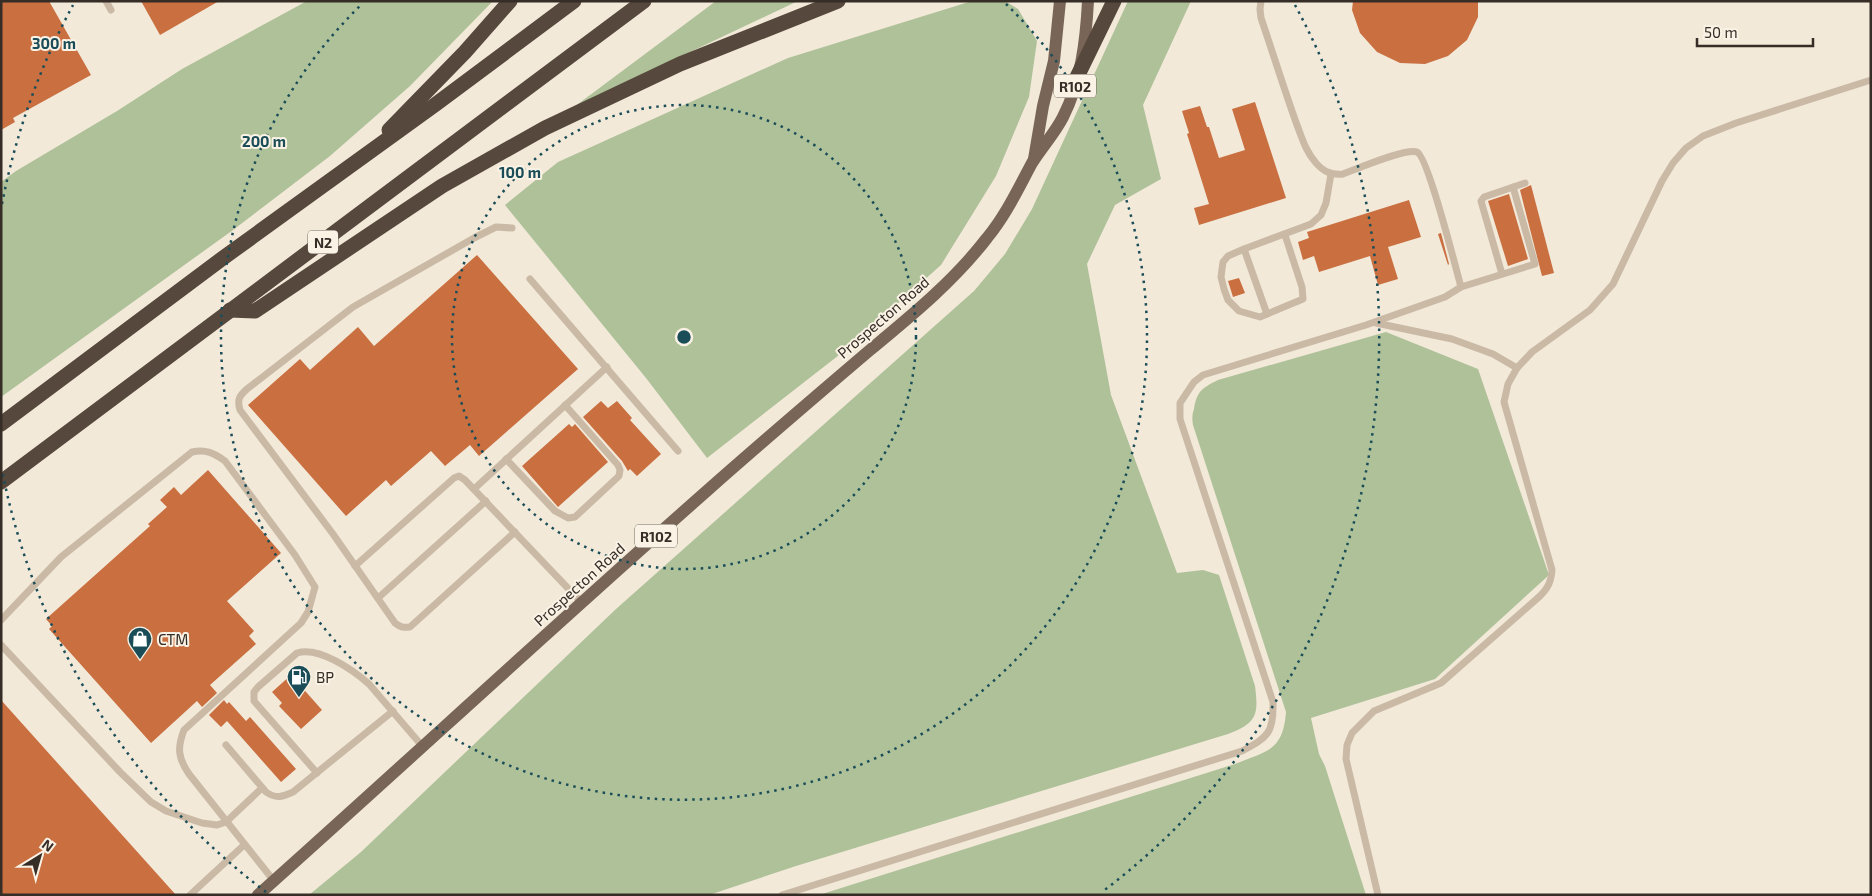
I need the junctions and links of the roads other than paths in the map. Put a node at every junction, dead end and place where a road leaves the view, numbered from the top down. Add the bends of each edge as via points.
1 (106, 1) edge
2 (510, 1) edge
3 (574, 1) edge
4 (644, 1) edge
5 (838, 1) edge
6 (1060, 1) edge
7 (1088, 1) edge
8 (1114, 1) edge
9 (1262, 1) edge
10 (111, 10) dead end
11 (1077, 77) junction
12 (1871, 80) edge
13 (360, 159) junction
14 (1034, 161) junction
15 (1331, 174) junction
16 (1525, 183) dead end
17 (1513, 188) junction
18 (512, 228) dead end
19 (1285, 235) junction
20 (1244, 249) junction
21 (1502, 274) junction
22 (530, 279) dead end
23 (1461, 287) junction
24 (230, 310) junction
25 (1267, 314) junction
26 (1374, 323) junction
27 (607, 367) junction
28 (1517, 368) junction
29 (565, 406) junction
30 (1, 424) edge
31 (678, 451) dead end
32 (506, 460) junction
33 (1, 482) edge
34 (474, 489) junction
35 (486, 501) junction
36 (515, 532) junction
37 (355, 566) junction
38 (378, 598) junction
39 (582, 603) junction
40 (1, 620) edge
41 (1, 645) edge
42 (393, 711) junction
43 (226, 745) dead end
44 (423, 747) junction
45 (316, 773) junction
46 (262, 788) junction
47 (226, 822) junction
48 (244, 844) junction
49 (274, 881) junction
50 (190, 895) edge
51 (258, 895) edge
52 (782, 895) edge
53 (1378, 895) edge

1 - 10 lane
2 - 13 highway
3 - 13 highway
4 - 24 highway, N2
5 - 24 highway via 680,64 545,128 442,186 255,311
6 - 14 main road, Prospecton Road / R102 via 1054,61
7 - 11 main road, Prospecton Road / R102
8 - 11 highway
9 - 15 lane via 1261,18 1308,153
11 - 14 main road, Prospecton Road / R102 via 1065,113
12 - 28 lane via 1736,123 1703,136 1686,148 1662,181 1613,284 1590,310 1538,348
13 - 30 highway
14 - 39 main road, Prospecton Road / R102 via 997,224 951,278
15 - 19 lane via 1326,204 1320,215 1311,224
15 - 23 lane via 1343,174 1404,152 1420,154 1437,200
16 - 17 lane
17 - 21 lane via 1484,197 1481,201
17 - 21 lane via 1535,264
18 - 37 lane via 496,227 353,307 240,396 240,410
19 - 20 lane
19 - 25 lane via 1303,299
20 - 25 lane
20 - 25 lane via 1223,262 1221,276 1224,289 1228,300 1239,311 1260,317
21 - 23 lane
22 - 27 lane
23 - 26 lane via 1445,297
24 - 33 highway, N2
26 - 28 lane via 1452,339 1493,354
26 - 52 lane via 1203,375 1194,382 1180,403 1180,419 1194,466 1273,702 1274,719 1270,731 1242,751
27 - 29 lane
27 - 31 lane
28 - 53 lane via 1508,384 1504,402 1552,570 1551,581 1540,596 1442,683 1374,712 1352,733 1346,759
29 - 32 lane
29 - 32 lane via 620,470 619,476 575,517 568,518 555,511
32 - 34 lane
34 - 35 lane
34 - 37 lane via 457,476
35 - 36 lane
35 - 38 lane
36 - 38 lane via 410,627 404,628 395,623
36 - 39 lane
37 - 38 lane
39 - 44 main road, Prospecton Road / R102
40 - 47 lane via 61,557 192,452 209,451 225,460 315,587 308,612 301,623 184,730 179,755 182,764
41 - 47 lane via 151,802 166,812 202,824 212,826
42 - 44 lane
42 - 45 lane
42 - 45 lane via 369,684 352,671 310,651 297,653 258,686 253,697
43 - 46 lane
44 - 49 main road, Prospecton Road / R102
45 - 46 lane via 281,798
46 - 47 lane
47 - 48 lane
48 - 49 lane
48 - 50 lane
49 - 51 main road, Prospecton Road / R102

